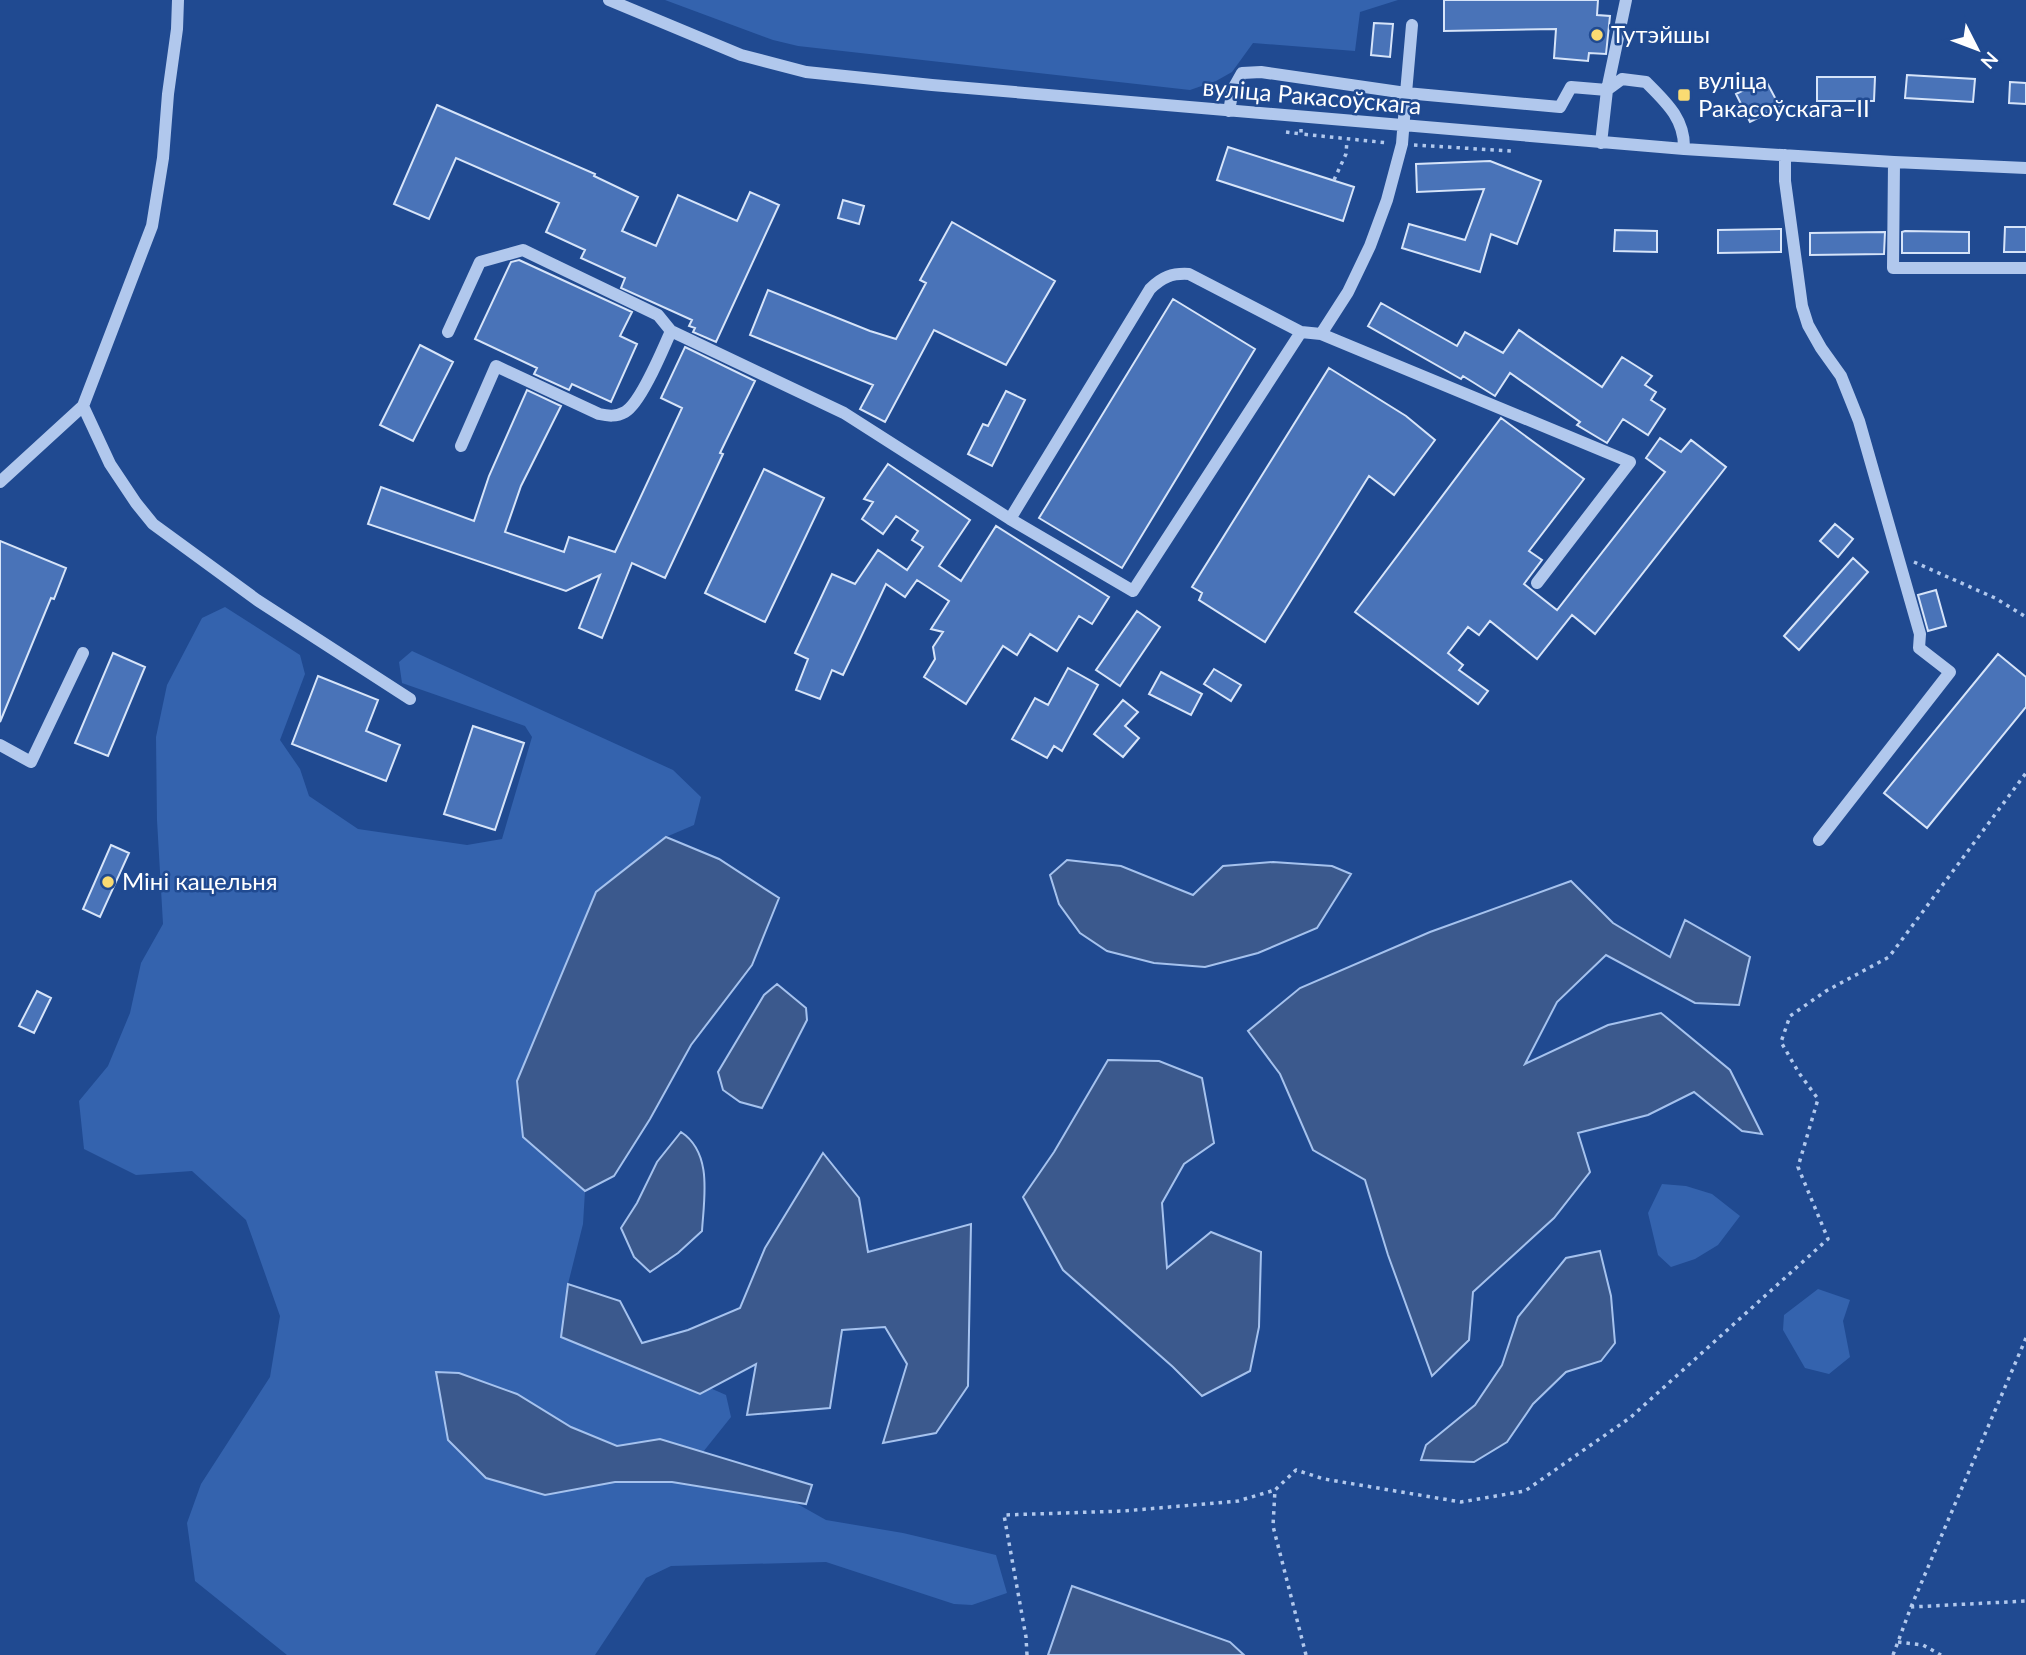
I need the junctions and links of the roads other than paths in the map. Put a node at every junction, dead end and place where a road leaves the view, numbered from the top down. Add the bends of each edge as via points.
1 (178, 0) edge
2 (609, 0) edge
3 (1626, 0) edge
4 (1412, 24) dead end
5 (1607, 90) junction
6 (1406, 93) junction
7 (1229, 111) junction
8 (1404, 126) junction
9 (1601, 143) junction
10 (1684, 149) junction
11 (1785, 155) junction
12 (1894, 162) junction
13 (2026, 168) edge
14 (2026, 268) edge
15 (671, 331) junction
16 (448, 332) dead end
17 (1301, 332) junction
18 (1321, 334) junction
19 (83, 407) junction
20 (460, 446) dead end
21 (0, 482) edge
22 (1010, 519) junction
23 (1537, 583) dead end
24 (83, 653) dead end
25 (410, 699) dead end
26 (0, 745) edge
27 (1819, 840) dead end

1 - 19 street via 152,226
2 - 7 street, вуліца Ракасоўскага via 741,55 806,72
3 - 5 street
4 - 6 street
5 - 6 street via 1571,87 1560,107
5 - 9 street
5 - 10 street via 1622,79 1646,82 1678,119 1685,136
6 - 7 street via 1242,73
6 - 8 street
7 - 8 street, вуліца Ракасоўскага
8 - 9 street, вуліца Ракасоўскага
8 - 18 street via 1387,200 1370,246
9 - 10 street, вуліца Ракасоўскага
10 - 11 street, вуліца Ракасоўскага
11 - 12 street, вуліца Ракасоўскага
11 - 27 street via 1808,325 1841,376 1859,421 1920,634 1919,648 1950,672
12 - 13 street, вуліца Ракасоўскага
12 - 14 street via 1893,268
15 - 16 street via 659,315 523,250 480,262
15 - 20 street via 637,401 611,417 496,366
15 - 22 street via 844,413
17 - 18 street
17 - 22 street via 1189,274 1160,279
17 - 22 street via 1133,591
18 - 23 street via 1630,462
19 - 21 street
19 - 25 street via 110,464 153,524 257,600
24 - 26 street via 31,762

